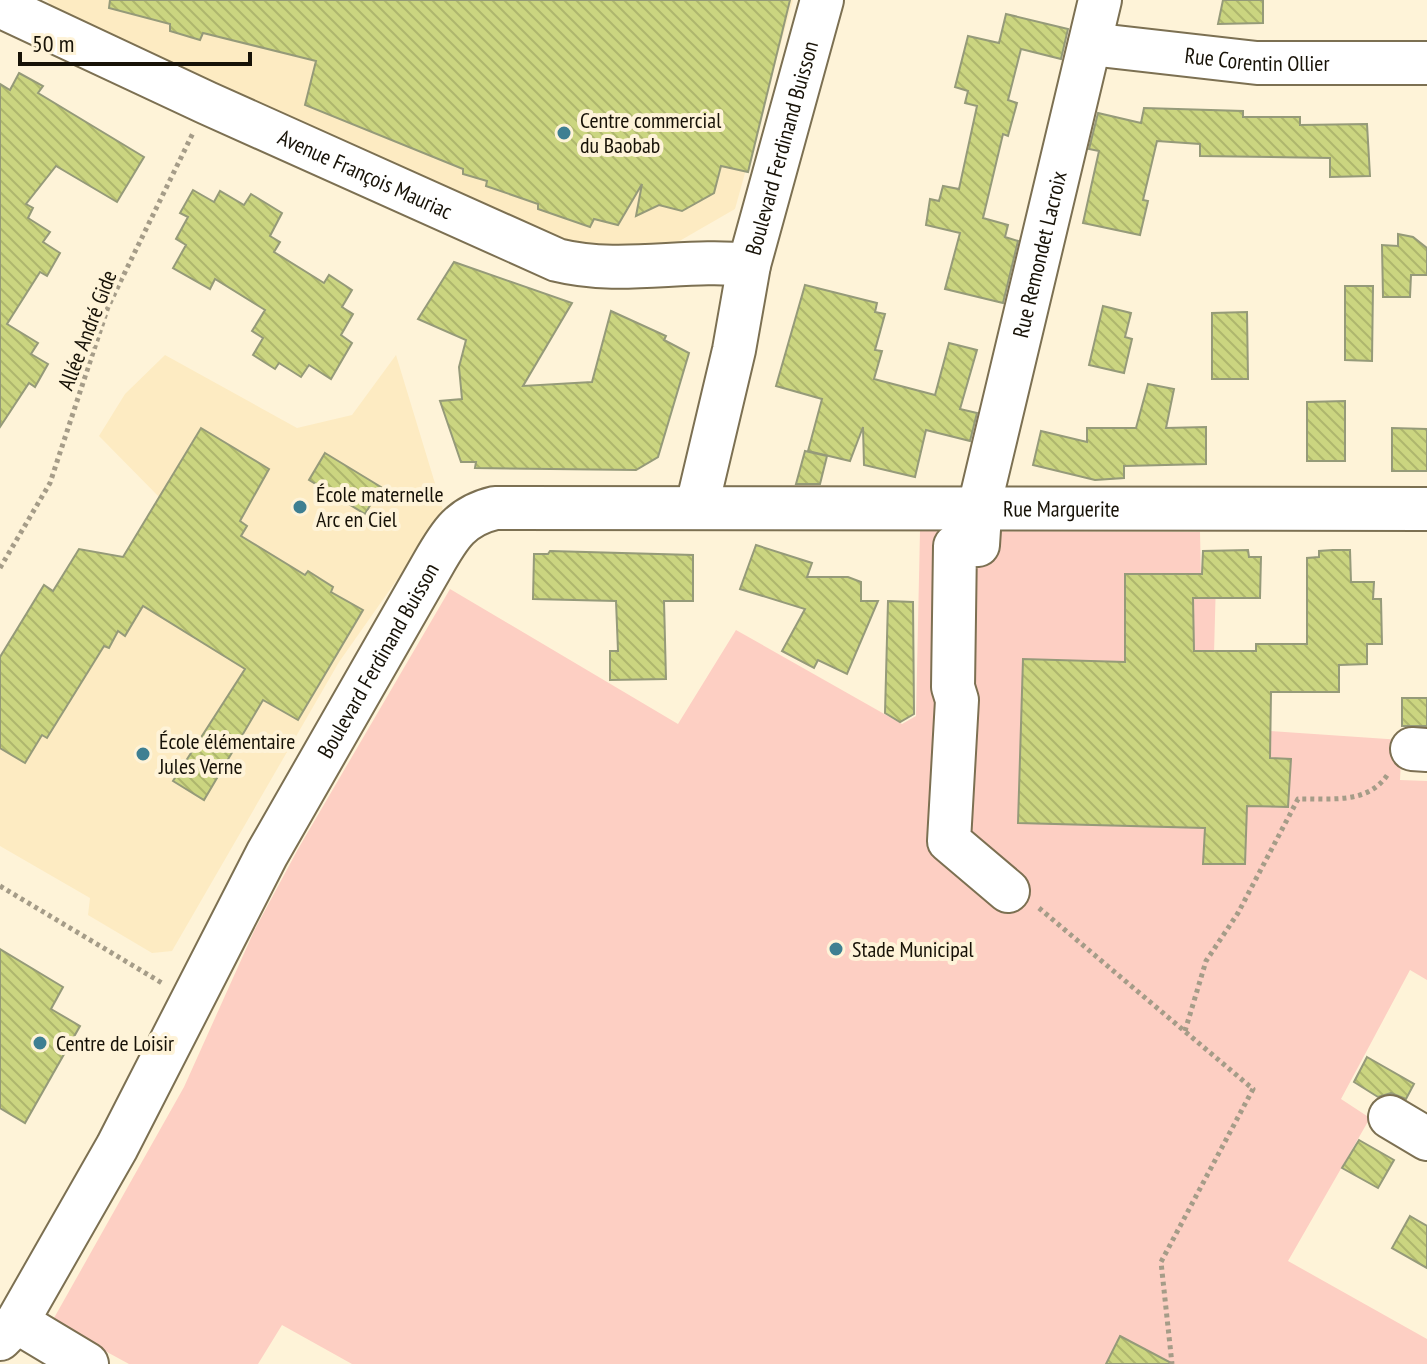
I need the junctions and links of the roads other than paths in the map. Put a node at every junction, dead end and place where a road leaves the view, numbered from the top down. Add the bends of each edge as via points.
1 (822, 0) edge
2 (1100, 0) edge
3 (9, 6) edge
4 (1090, 44) junction
5 (1427, 63) edge
6 (749, 265) junction
7 (697, 506) junction
8 (1427, 509) edge
9 (979, 510) junction
10 (1008, 891) road end
11 (1390, 1117) dead end
12 (1427, 1139) edge
13 (9, 1330) edge
14 (87, 1364) edge

1 - 6 street, Boulevard Ferdinand Buisson
2 - 4 street, Rue Remondet Lacroix
3 - 6 street, Avenue François Mauriac via 207,103 557,260 603,268 707,260
4 - 5 street, Rue Corentin Ollier via 1257,63
4 - 9 street, Rue Remondet Lacroix
6 - 7 street, Boulevard Ferdinand Buisson
7 - 9 street, Rue Marguerite
7 - 13 street, Boulevard Ferdinand Buisson via 495,508 458,524 267,854 117,1147
8 - 9 street, Rue Marguerite
9 - 10 street, Rue Remondet Lacroix via 978,545 955,546 957,700 949,841
11 - 12 street
13 - 14 street

